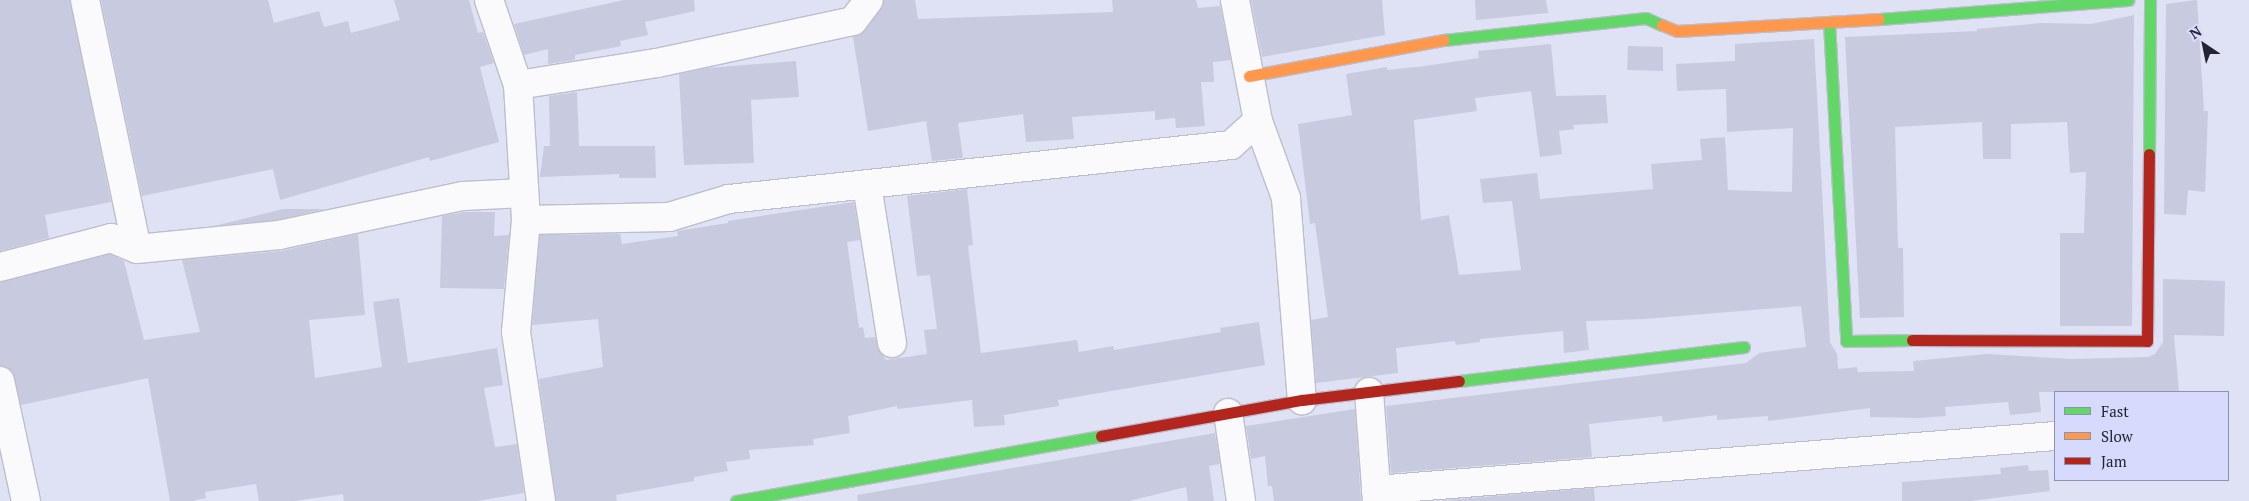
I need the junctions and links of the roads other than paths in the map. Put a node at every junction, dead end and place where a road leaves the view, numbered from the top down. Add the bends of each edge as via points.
1 (85, 0) edge
2 (489, 0) edge
3 (869, 0) edge
4 (1235, 0) edge
5 (2128, 0) edge
6 (2150, 0) edge
7 (1828, 22) junction
8 (1249, 76) junction
9 (518, 85) junction
10 (1258, 122) junction
11 (867, 184) junction
12 (525, 207) junction
13 (137, 249) junction
14 (0, 267) edge
15 (892, 343) dead end
16 (1744, 347) dead end
17 (0, 381) edge
18 (1369, 392) junction
19 (1302, 400) junction
20 (1228, 413) junction
21 (2054, 436) edge
22 (1376, 495) edge
23 (26, 501) edge
24 (541, 501) edge
25 (736, 501) edge
26 (1241, 501) edge

1 - 13 street
2 - 9 street
3 - 9 street via 853,21 657,63
4 - 8 street
5 - 7 street
6 - 7 street via 2147,341 2072,343 2022,338 1846,341
7 - 8 street via 1677,31 1646,18 1456,38
8 - 10 street
9 - 12 street
10 - 11 street via 1231,145
10 - 19 street via 1286,198
11 - 12 street via 729,199 669,217
11 - 15 street
12 - 13 street via 463,196 279,235
12 - 24 street via 516,332
13 - 14 street via 111,238
16 - 18 street
17 - 23 street
18 - 19 street
18 - 22 street
19 - 20 street
20 - 25 street
20 - 26 street
21 - 22 street

